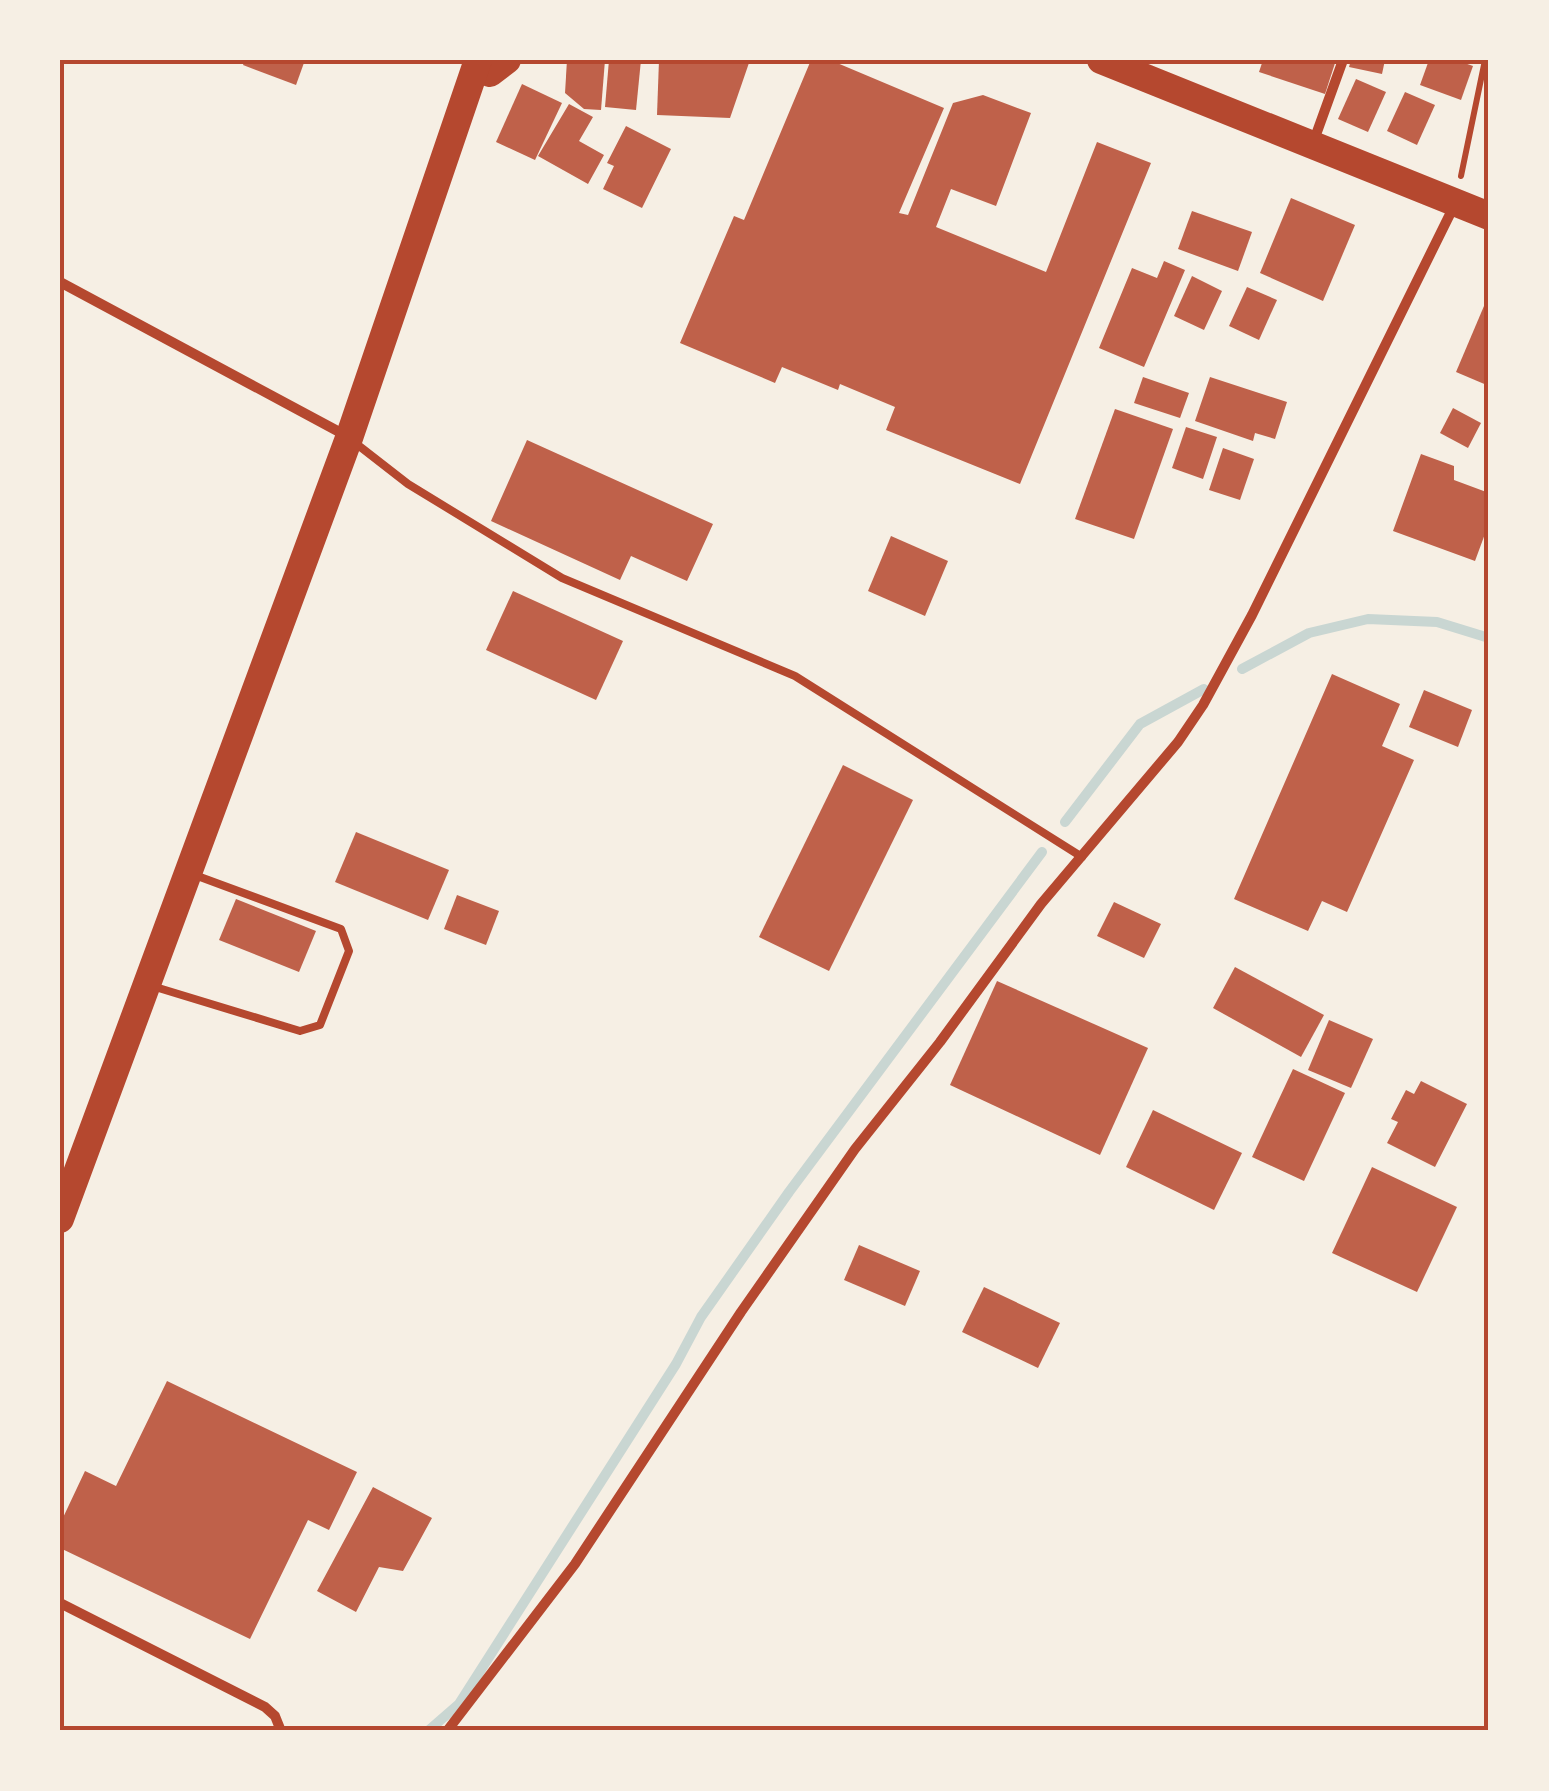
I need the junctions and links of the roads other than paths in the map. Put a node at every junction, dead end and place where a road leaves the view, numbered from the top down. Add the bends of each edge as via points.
1 (1101, 60) edge
2 (1344, 60) edge
3 (493, 63) edge
4 (1312, 145) junction
5 (1456, 202) junction
6 (1489, 216) edge
7 (60, 282) edge
8 (349, 438) junction
9 (1082, 857) junction
10 (188, 873) junction
11 (147, 984) junction
12 (60, 1219) edge
13 (60, 1603) edge
14 (281, 1731) edge
15 (446, 1731) edge

1 - 4 highway
2 - 4 street
3 - 8 highway via 465,104
4 - 5 highway
5 - 6 highway
5 - 9 street via 1223,672 1178,742
7 - 8 street
8 - 9 lane via 408,484 562,578 794,676
8 - 10 highway
9 - 15 street via 855,1148 574,1564
10 - 11 highway
10 - 11 lane via 341,929 349,951 320,1025 300,1031
11 - 12 highway
13 - 14 street via 265,1708

